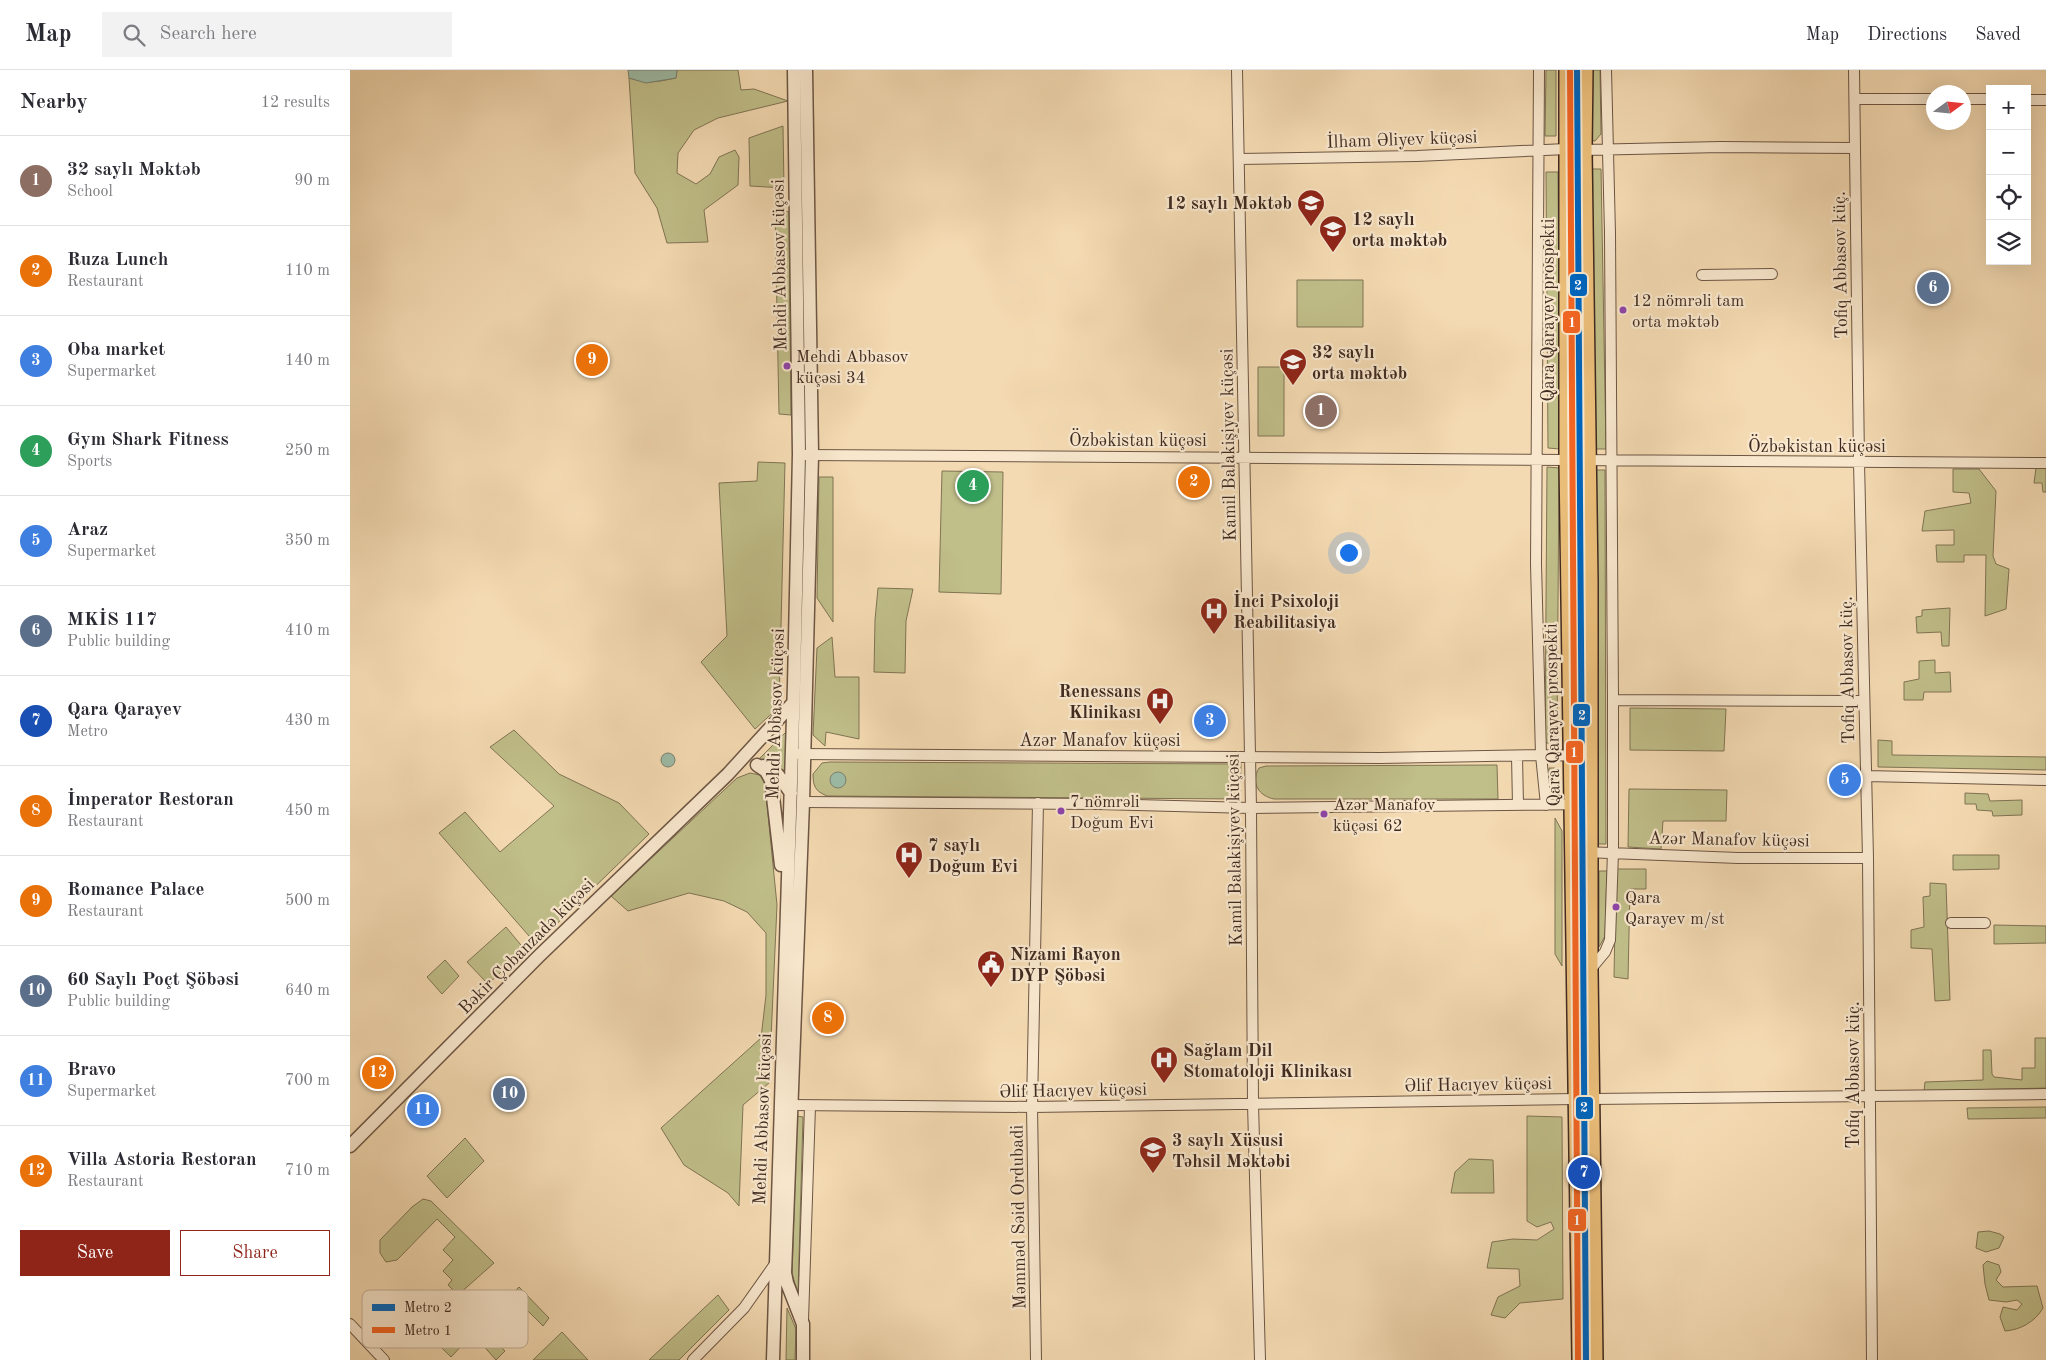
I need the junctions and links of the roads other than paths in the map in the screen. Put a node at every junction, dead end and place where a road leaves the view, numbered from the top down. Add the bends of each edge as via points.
1 (794, 70) edge
2 (806, 70) edge
3 (1237, 70) edge
4 (1539, 70) edge
5 (1567, 70) edge
6 (1585, 70) edge
7 (1606, 70) edge
8 (1854, 70) edge
9 (1926, 99) edge
10 (1971, 99) edge
11 (1986, 99) edge
12 (1855, 100) junction
13 (2031, 100) edge
14 (2046, 100) edge
15 (1855, 148) junction
16 (1537, 149) junction
17 (1566, 149) junction
18 (1584, 150) junction
19 (1608, 150) junction
20 (1239, 159) junction
21 (1702, 274) dead end
22 (1772, 274) dead end
23 (799, 454) junction
24 (812, 455) junction
25 (1245, 457) junction
26 (1538, 460) junction
27 (1612, 460) junction
28 (1567, 461) junction
29 (1588, 461) junction
30 (1859, 462) junction
31 (2046, 463) edge
32 (1613, 700) junction
33 (1864, 701) junction
34 (793, 703) junction
35 (806, 709) junction
36 (793, 720) junction
37 (805, 753) junction
38 (1540, 755) junction
39 (1517, 756) junction
40 (1572, 756) junction
41 (1590, 756) junction
42 (1250, 757) junction
43 (791, 760) junction
44 (757, 765) junction
45 (728, 774) junction
46 (1866, 776) junction
47 (2046, 780) edge
48 (790, 791) junction
49 (803, 802) junction
50 (1038, 803) junction
51 (1590, 804) junction
52 (1518, 805) junction
53 (1546, 805) junction
54 (1572, 805) junction
55 (1251, 808) junction
56 (1574, 852) junction
57 (1590, 852) junction
58 (1613, 852) junction
59 (1868, 858) junction
60 (786, 917) junction
61 (1952, 923) dead end
62 (1985, 923) dead end
63 (1590, 970) junction
64 (2046, 1094) edge
65 (1869, 1095) junction
66 (1576, 1099) junction
67 (1592, 1099) junction
68 (1253, 1104) junction
69 (791, 1105) junction
70 (810, 1106) junction
71 (1032, 1107) junction
72 (350, 1146) edge
73 (775, 1264) junction
74 (350, 1324) edge
75 (803, 1324) junction
76 (362, 1337) edge
77 (373, 1348) edge
78 (384, 1360) edge
79 (693, 1360) edge
80 (773, 1360) edge
81 (803, 1360) edge
82 (1036, 1360) edge
83 (1260, 1360) edge
84 (1580, 1360) edge
85 (1595, 1360) edge
86 (1872, 1360) edge

1 - 23 street, Mehdi Abbasov küçəsi
2 - 24 street, Mehdi Abbasov küçəsi
3 - 20 street, Kamil Balakişiyev küçəsi
4 - 16 street
5 - 17 main road, Qara Qarayev prospekti
6 - 18 main road, Qara Qarayev prospekti
7 - 19 street
8 - 12 street, Tofiq Abbasov küç.
9 - 12 street
10 - 11 street
12 - 15 street, Tofiq Abbasov küç.
13 - 14 street
15 - 19 street
15 - 30 street, Tofiq Abbasov küç.
16 - 17 street, İlham Əliyev küçəsi
16 - 20 street, İlham Əliyev küçəsi via 1417,156
16 - 26 street
17 - 28 main road, Qara Qarayev prospekti
18 - 19 street
18 - 29 main road, Qara Qarayev prospekti
19 - 27 street
20 - 25 street, Kamil Balakişiyev küçəsi
21 - 22 street
23 - 24 street, Özbəkistan küçəsi
23 - 34 street, Mehdi Abbasov küçəsi
24 - 25 street, Özbəkistan küçəsi
24 - 35 street, Mehdi Abbasov küçəsi
25 - 26 street, Özbəkistan küçəsi
25 - 42 street, Kamil Balakişiyev küçəsi
26 - 28 street, Özbəkistan küçəsi
26 - 38 street via 1536,564
27 - 29 street, Özbəkistan küçəsi
27 - 30 street, Özbəkistan küçəsi
27 - 32 street
28 - 29 street, Özbəkistan küçəsi
28 - 40 main road, Qara Qarayev prospekti
29 - 41 main road, Qara Qarayev prospekti
30 - 31 street, Özbəkistan küçəsi
30 - 33 street, Tofiq Abbasov küç.
32 - 33 street
32 - 58 street
33 - 46 street, Tofiq Abbasov küç.
34 - 36 street, Mehdi Abbasov küçəsi
34 - 45 street
35 - 36 street
35 - 37 street, Mehdi Abbasov küçəsi
36 - 43 street, Mehdi Abbasov küçəsi
36 - 45 street
37 - 42 street, Azər Manafov küçəsi
37 - 43 street, Azər Manafov küçəsi
37 - 49 street, Mehdi Abbasov küçəsi
38 - 39 street, Azər Manafov küçəsi
38 - 40 street, Azər Manafov küçəsi
38 - 53 street
39 - 42 street, Azər Manafov küçəsi
39 - 52 street
40 - 41 street, Azər Manafov küçəsi
40 - 54 main road, Qara Qarayev prospekti
41 - 51 main road, Qara Qarayev prospekti
42 - 55 street, Kamil Balakişiyev küçəsi
43 - 48 street, Mehdi Abbasov küçəsi
44 - 45 street
44 - 48 street via 773,770
44 - 60 street via 766,771 773,788
45 - 72 street, Bəkir Çobanzadə küçəsi via 539,956
46 - 47 street
46 - 59 street, Tofiq Abbasov küç.
48 - 49 street
48 - 60 street, Mehdi Abbasov küçəsi
49 - 50 street
49 - 69 street, Mehdi Abbasov küçəsi
50 - 55 street
50 - 71 street, Məmməd Səid Ordubadi
51 - 54 street
51 - 57 main road, Qara Qarayev prospekti
52 - 53 street
52 - 55 street
53 - 54 street
54 - 56 main road, Qara Qarayev prospekti
55 - 68 street, Kamil Balakişiyev küçəsi
56 - 57 street, Azər Manafov küçəsi
56 - 66 main road, Qara Qarayev prospekti
57 - 58 street, Azər Manafov küçəsi
57 - 63 main road, Qara Qarayev prospekti
58 - 59 street, Azər Manafov küçəsi via 1738,858
58 - 63 street via 1610,940 1606,952
59 - 65 street, Tofiq Abbasov küç.
60 - 73 street, Mehdi Abbasov küçəsi
61 - 62 street
63 - 67 main road, Qara Qarayev prospekti
64 - 65 street
65 - 67 street
65 - 86 street, Tofiq Abbasov küç.
66 - 68 street, Əlif Hacıyev küçəsi
66 - 84 main road, Qara Qarayev prospekti
67 - 85 main road, Qara Qarayev prospekti
68 - 71 street, Əlif Hacıyev küçəsi
68 - 83 street, Kamil Balakişiyev küçəsi
69 - 70 street, Əlif Hacıyev küçəsi
69 - 75 street, Mehdi Abbasov küçəsi via 785,1273
70 - 71 street, Əlif Hacıyev küçəsi
70 - 75 street, Mehdi Abbasov küçəsi
71 - 82 street, Məmməd Səid Ordubadi
73 - 79 street via 744,1308
73 - 80 street, Mehdi Abbasov küçəsi
74 - 76 street
75 - 81 street, Mehdi Abbasov küçəsi
77 - 78 street

